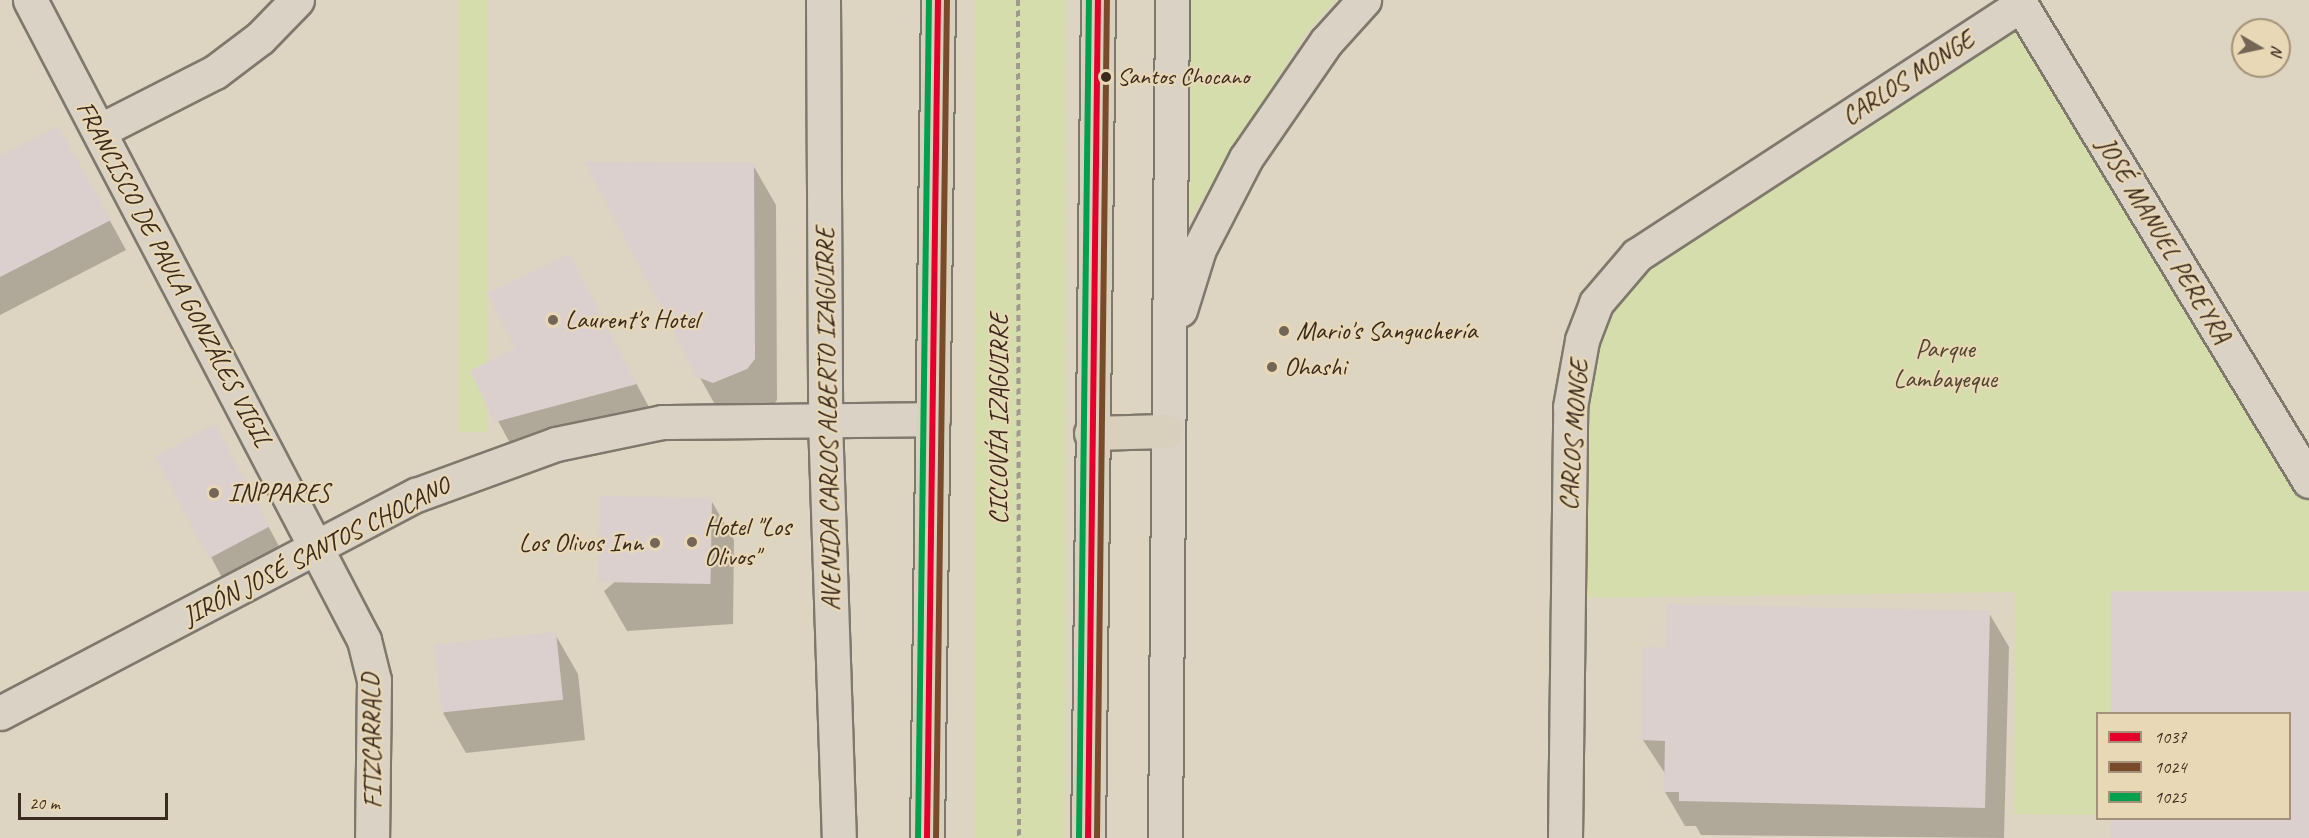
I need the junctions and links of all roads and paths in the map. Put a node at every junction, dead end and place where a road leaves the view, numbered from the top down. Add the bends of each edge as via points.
1 (30, 0) edge
2 (297, 0) edge
3 (823, 0) edge
4 (938, 0) edge
5 (1018, 0) edge
6 (1098, 0) edge
7 (1172, 0) edge
8 (1364, 0) edge
9 (2019, 2) edge
10 (99, 130) junction
11 (1168, 359) junction
12 (933, 419) junction
13 (825, 420) junction
14 (1167, 431) junction
15 (1091, 433) junction
16 (2309, 481) edge
17 (318, 547) junction
18 (0, 713) edge
19 (372, 838) edge
20 (839, 838) edge
21 (927, 838) edge
22 (1019, 838) edge
23 (1088, 838) edge
24 (1166, 838) edge
25 (1565, 838) edge

1 - 10 street, FRANCISCO DE PAULA GONZÁLES VIGIL
2 - 10 street via 260,38 215,72
3 - 13 street, AVENIDA CARLOS ALBERTO IZAGUIRRE
4 - 12 main road
5 - 22 path, CICLOVÍA IZAGUIRRE
6 - 15 main road
7 - 11 street
8 - 11 street via 1279,107 1216,213 1186,285
9 - 16 street, JOSÉ MANUEL PEREYRA
9 - 25 street, CARLOS MONGE via 1637,255 1596,303 1582,340 1570,407
10 - 17 street, FRANCISCO DE PAULA GONZÁLES VIGIL
11 - 14 street
12 - 13 street, JIRÓN JOSÉ SANTOS CHOCANO
12 - 21 main road
13 - 17 street, JIRÓN JOSÉ SANTOS CHOCANO via 662,422 556,444 416,495
13 - 20 street, AVENIDA CARLOS ALBERTO IZAGUIRRE
14 - 15 main road
14 - 24 street
15 - 23 main road
17 - 18 street, JIRÓN JOSÉ SANTOS CHOCANO
17 - 19 street, FITZCARRALD via 370,659

